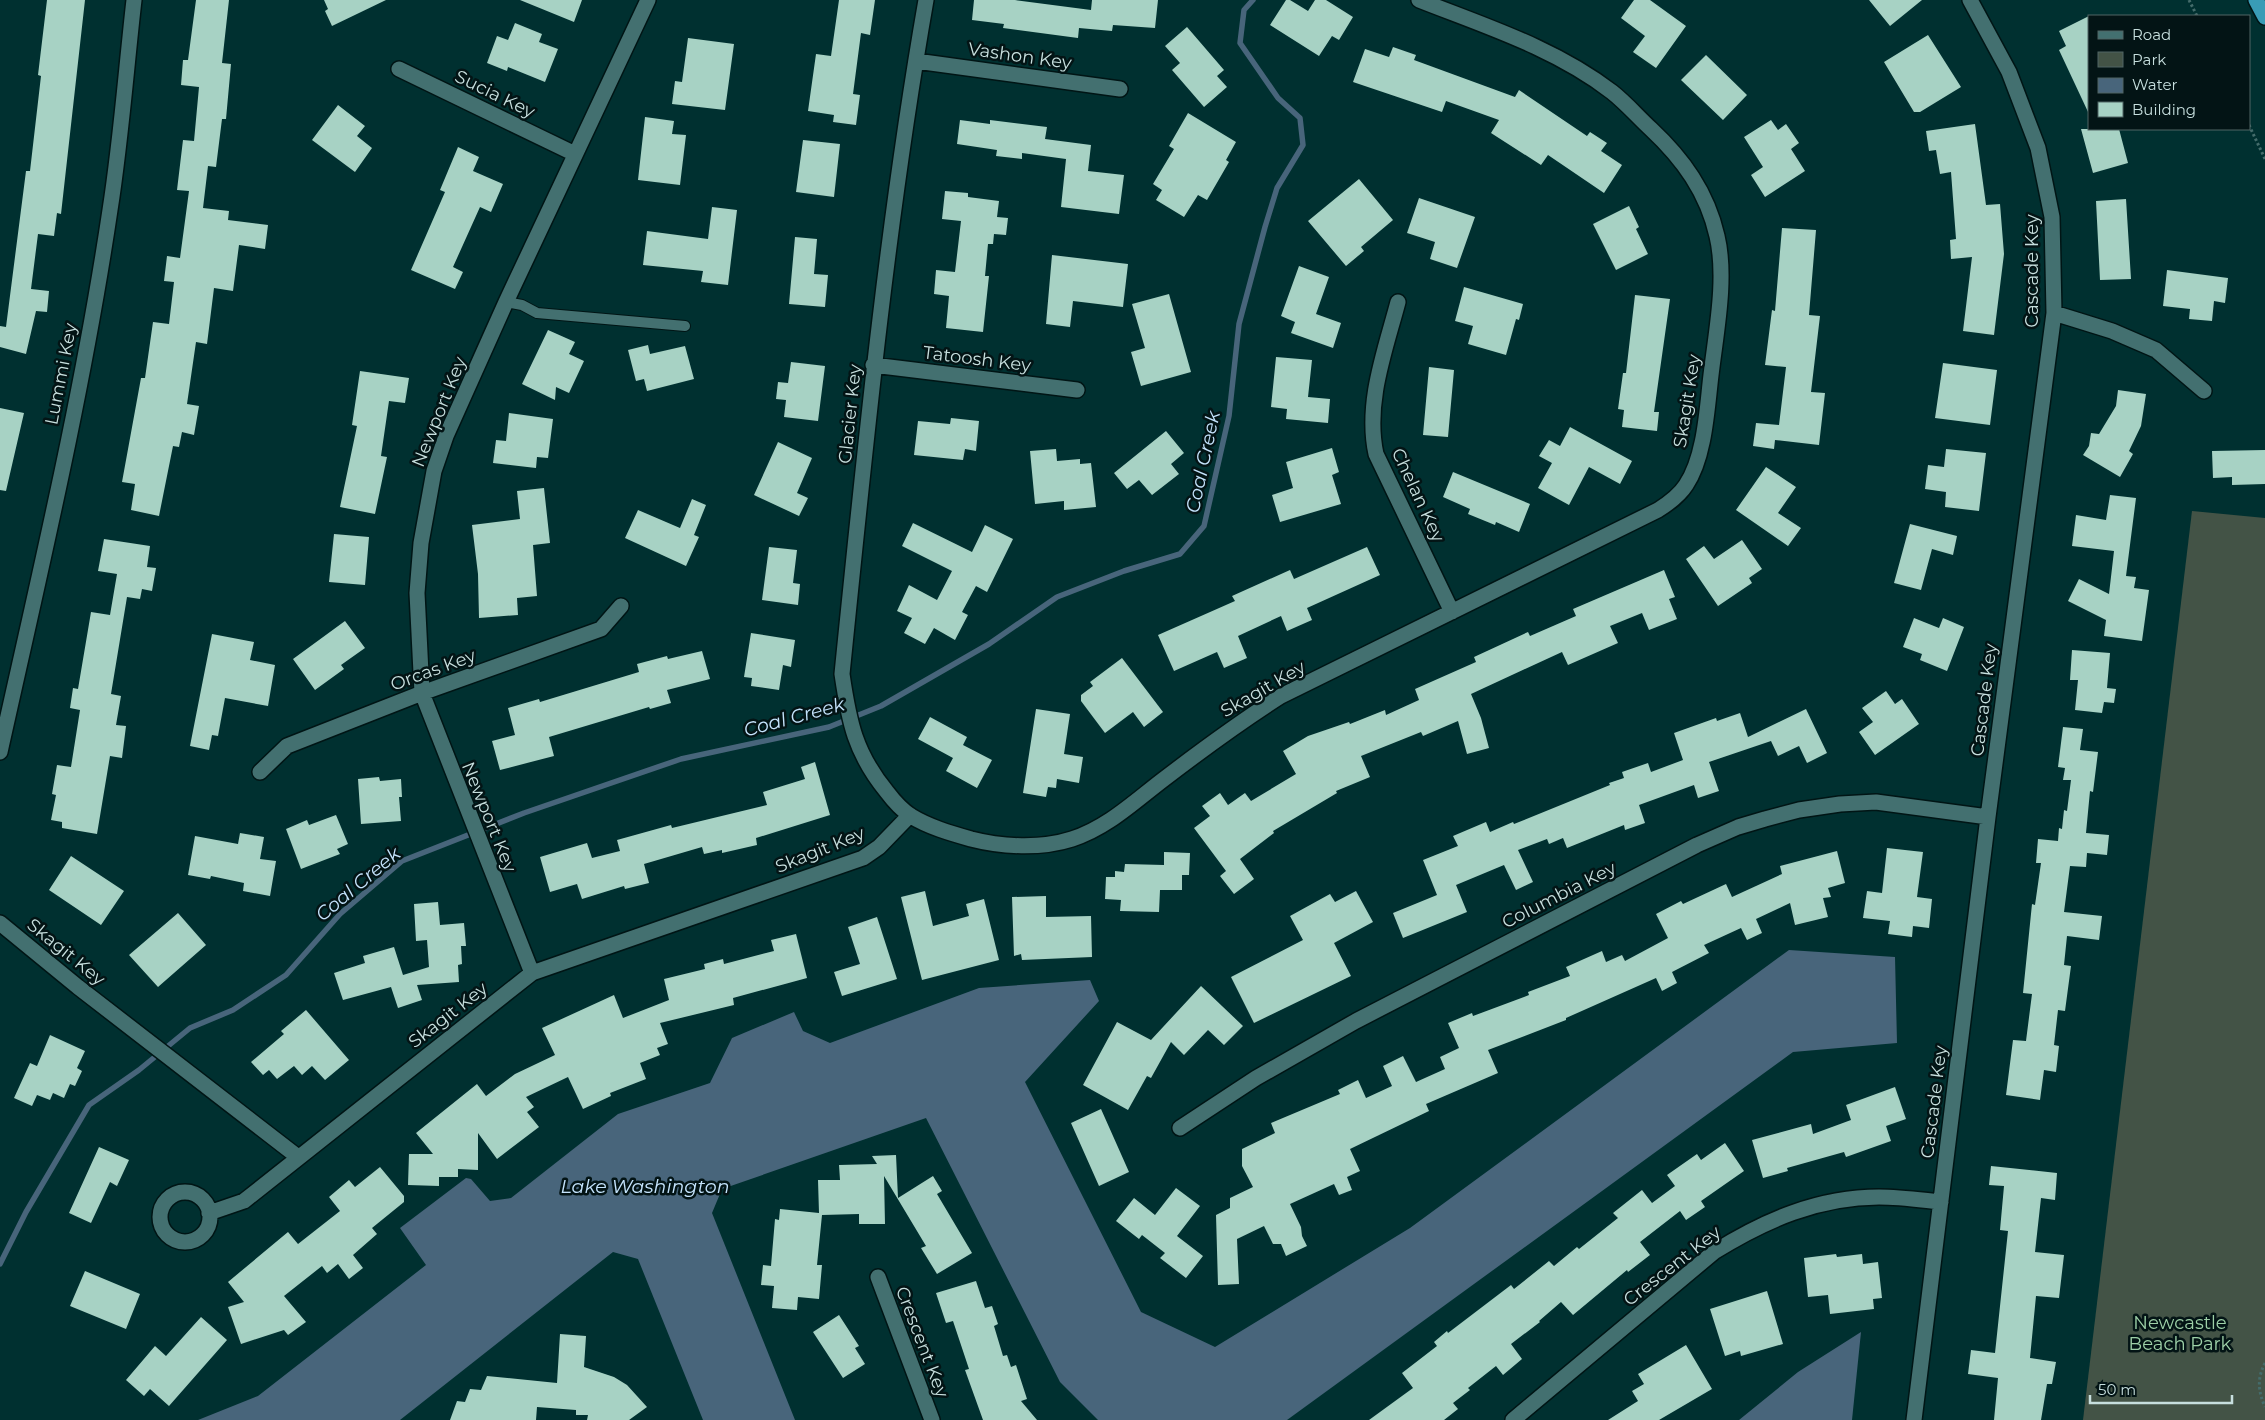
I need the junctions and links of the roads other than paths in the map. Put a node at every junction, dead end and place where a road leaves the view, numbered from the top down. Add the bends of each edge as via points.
1 (134, 0) edge
2 (648, 0) edge
3 (926, 0) edge
4 (1419, 0) edge
5 (1970, 0) edge
6 (2256, 0) edge
7 (2265, 17) edge
8 (916, 60) junction
9 (399, 69) dead end
10 (1120, 89) dead end
11 (575, 154) junction
12 (506, 302) junction
13 (1398, 302) dead end
14 (2054, 314) junction
15 (685, 326) dead end
16 (873, 365) junction
17 (1077, 390) dead end
18 (2204, 391) dead end
19 (621, 606) dead end
20 (1452, 612) junction
21 (422, 693) junction
22 (0, 752) edge
23 (260, 772) dead end
24 (910, 815) junction
25 (1988, 816) junction
26 (0, 923) edge
27 (532, 973) junction
28 (1180, 1128) dead end
29 (298, 1157) junction
30 (1941, 1202) junction
31 (209, 1213) dead end
32 (878, 1277) dead end
33 (932, 1420) edge
34 (1513, 1420) edge
35 (1914, 1420) edge

1 - 22 street, Lummi Key via 111,209 86,351
2 - 11 street, Newport Key
3 - 8 street, Glacier Key
4 - 20 street, Skagit Key via 1538,47 1581,70 1613,93 1667,144 1693,176 1708,205 1718,237 1721,269 1704,430 1697,461 1687,484 1673,500 1658,510
5 - 14 street, Cascade Key via 2009,72 2038,148 2052,217
6 - 7 highway
8 - 10 street, Vashon Key
8 - 16 street, Glacier Key
9 - 11 street, Sucia Key
11 - 12 street, Newport Key
12 - 15 lane via 537,313
12 - 21 street, Newport Key via 446,436 434,471 420,544 417,593
13 - 20 street, Chelan Key via 1376,386 1373,439 1376,454
14 - 18 street via 2112,331 2156,350
14 - 25 street, Cascade Key
16 - 17 street, Tatoosh Key
16 - 24 street, Glacier Key via 842,674 854,734 872,773
19 - 21 street, Orcas Key via 601,629
20 - 24 street, Skagit Key via 1281,696 1232,727 1105,824 1072,839 1016,845 983,842 945,832
21 - 23 street, Orcas Key via 287,746
21 - 27 street, Newport Key
24 - 27 street, Skagit Key via 879,847 863,858
25 - 28 street, Columbia Key via 1876,802 1799,810 1738,827 1697,845 1356,1021 1256,1078
25 - 30 street, Cascade Key
26 - 29 street, Skagit Key
27 - 29 street, Skagit Key
29 - 31 street, Skagit Key via 244,1201
30 - 34 street, Crescent Key via 1851,1198 1806,1207 1741,1235 1714,1252
30 - 35 street, Cascade Key
32 - 33 street, Crescent Key

